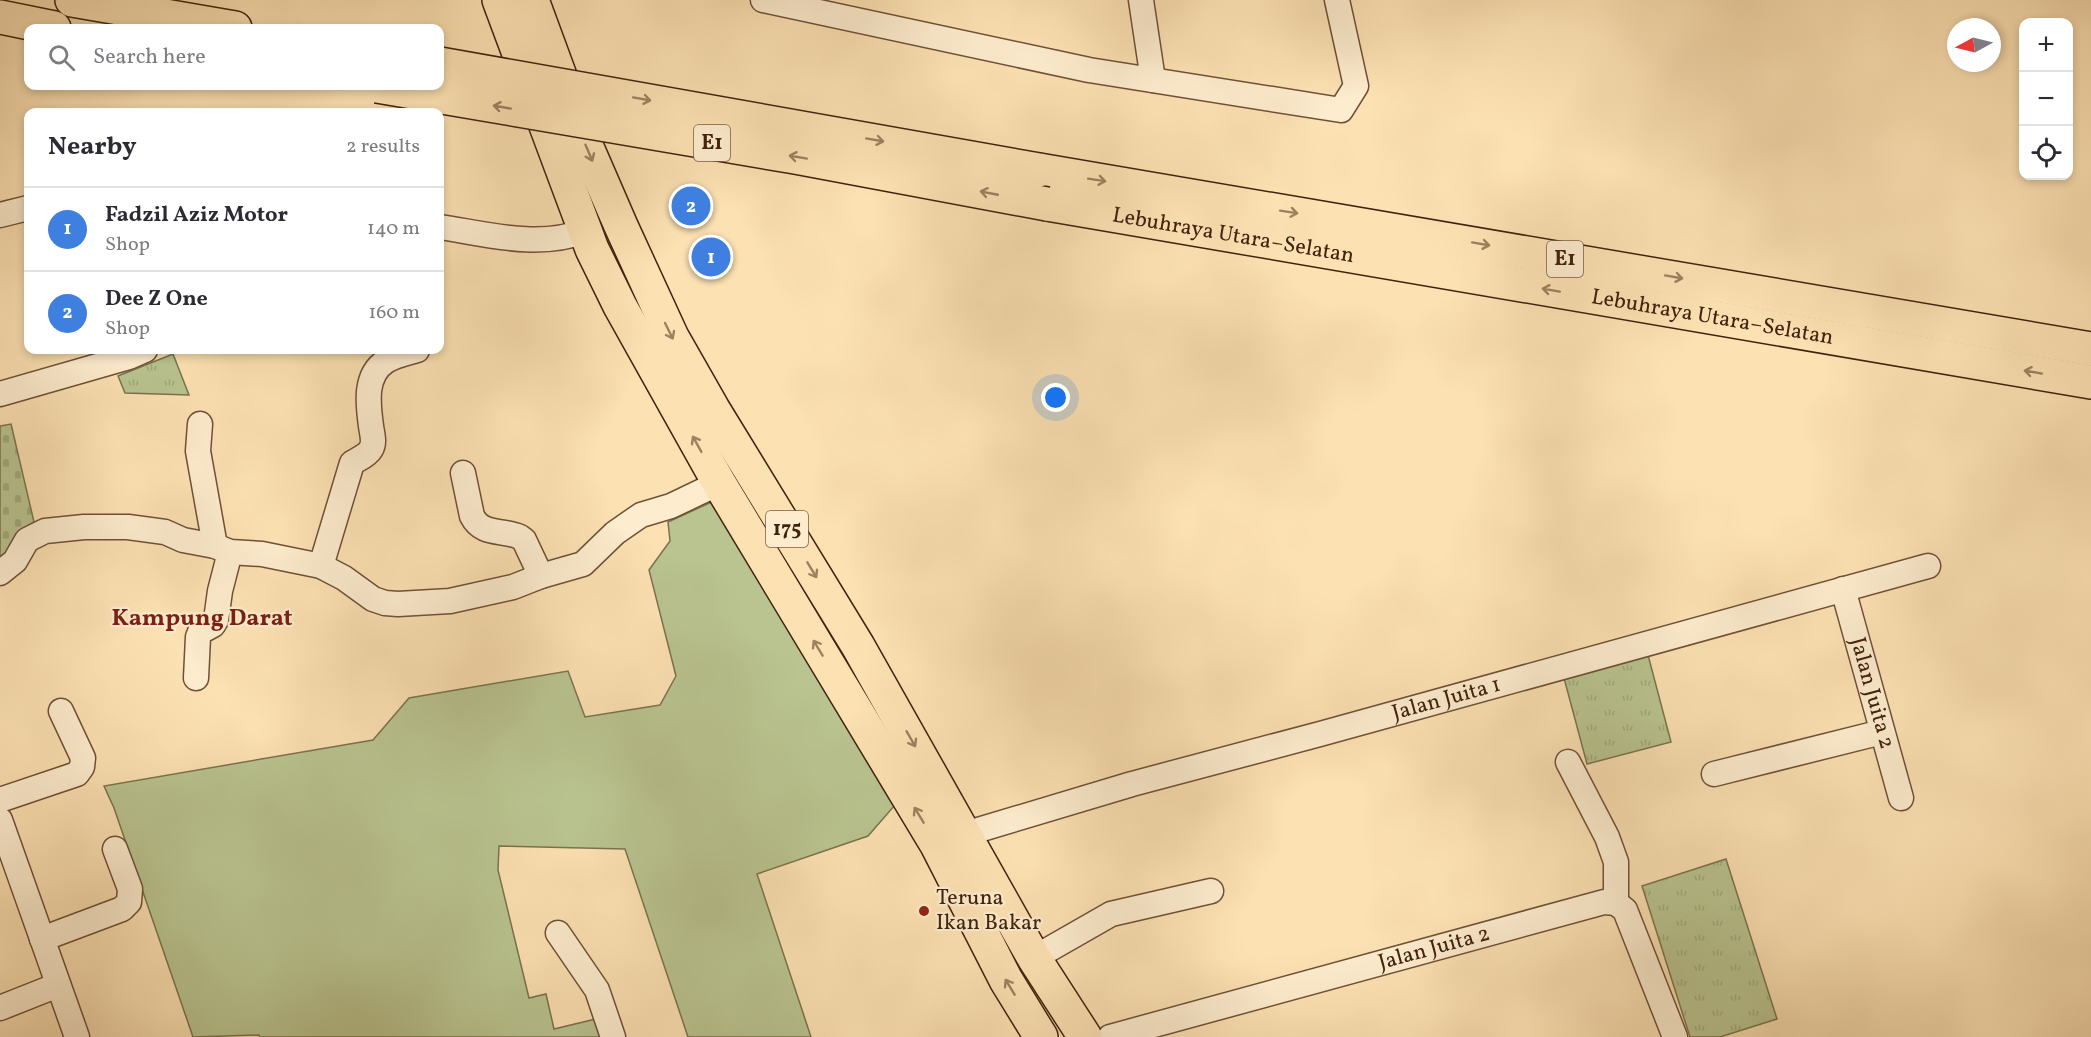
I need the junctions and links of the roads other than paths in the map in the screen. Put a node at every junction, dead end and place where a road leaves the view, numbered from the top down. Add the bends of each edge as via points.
1 (499, 0) edge
2 (532, 0) edge
3 (763, 0) edge
4 (1141, 0) edge
5 (1337, 0) edge
6 (75, 1) edge
7 (0, 17) edge
8 (34, 24) edge
9 (211, 24) edge
10 (444, 65) edge
11 (1153, 80) junction
12 (401, 90) edge
13 (24, 209) edge
14 (0, 215) edge
15 (444, 227) edge
16 (585, 231) junction
17 (2091, 349) edge
18 (128, 354) edge
19 (406, 354) edge
20 (2091, 382) edge
21 (0, 394) edge
22 (200, 424) dead end
23 (463, 473) dead end
24 (719, 483) junction
25 (222, 549) junction
26 (321, 566) junction
27 (1928, 566) dead end
28 (7, 567) edge
29 (541, 576) junction
30 (1843, 589) junction
31 (196, 678) dead end
32 (61, 711) dead end
33 (1882, 732) junction
34 (1568, 762) dead end
35 (1714, 774) dead end
36 (1901, 798) dead end
37 (0, 800) edge
38 (0, 820) edge
39 (965, 834) junction
40 (115, 849) dead end
41 (1211, 891) dead end
42 (1616, 903) junction
43 (558, 933) dead end
44 (42, 939) junction
45 (1034, 958) junction
46 (58, 985) junction
47 (0, 1008) edge
48 (77, 1037) edge
49 (613, 1037) edge
50 (1041, 1037) edge
51 (1085, 1037) edge
52 (1110, 1037) edge
53 (1675, 1037) edge

1 - 16 highway, 175
2 -> 39 highway, 175 via 582,136 672,337 858,646
3 - 11 street via 1089,70
4 - 11 street
5 - 11 street via 1356,86 1341,110
6 - 9 highway
7 - 8 highway
10 -> 17 highway, Lebuhraya Utara–Selatan / E1, bridge
20 -> 12 highway, Lebuhraya Utara–Selatan / E1, bridge
13 - 14 street
15 - 16 street via 544,241
24 -> 16 highway, 175 via 620,306
18 - 21 street
19 - 26 street via 383,362 368,387 372,447 352,463
22 - 25 street via 198,451
23 - 29 street via 475,522 487,530 524,540
24 - 29 street via 679,503 641,515 615,533 583,564
50 -> 24 highway, 175 via 1006,980 937,845
25 - 26 street
25 - 28 street via 165,532 128,527 55,529 27,540
25 - 31 street via 216,620 198,637
26 - 29 street via 373,599 398,604 450,601 513,587
27 - 30 street, Jalan Juita 1
30 - 33 street, Jalan Juita 2
30 - 39 street, Jalan Juita 1 via 1132,784
32 - 37 street via 83,758 82,767 77,774
33 - 35 street
33 - 36 street, Jalan Juita 2
34 - 42 street via 1616,862
38 - 44 street
39 - 45 highway, 175
40 - 44 street via 130,890 129,902 122,909
41 - 45 street via 1111,914
42 - 52 street, Jalan Juita 2 via 1605,902
42 - 53 street via 1625,910
43 - 49 street via 597,990
44 - 46 street
45 - 51 highway, 175
46 - 47 street
46 - 48 street

